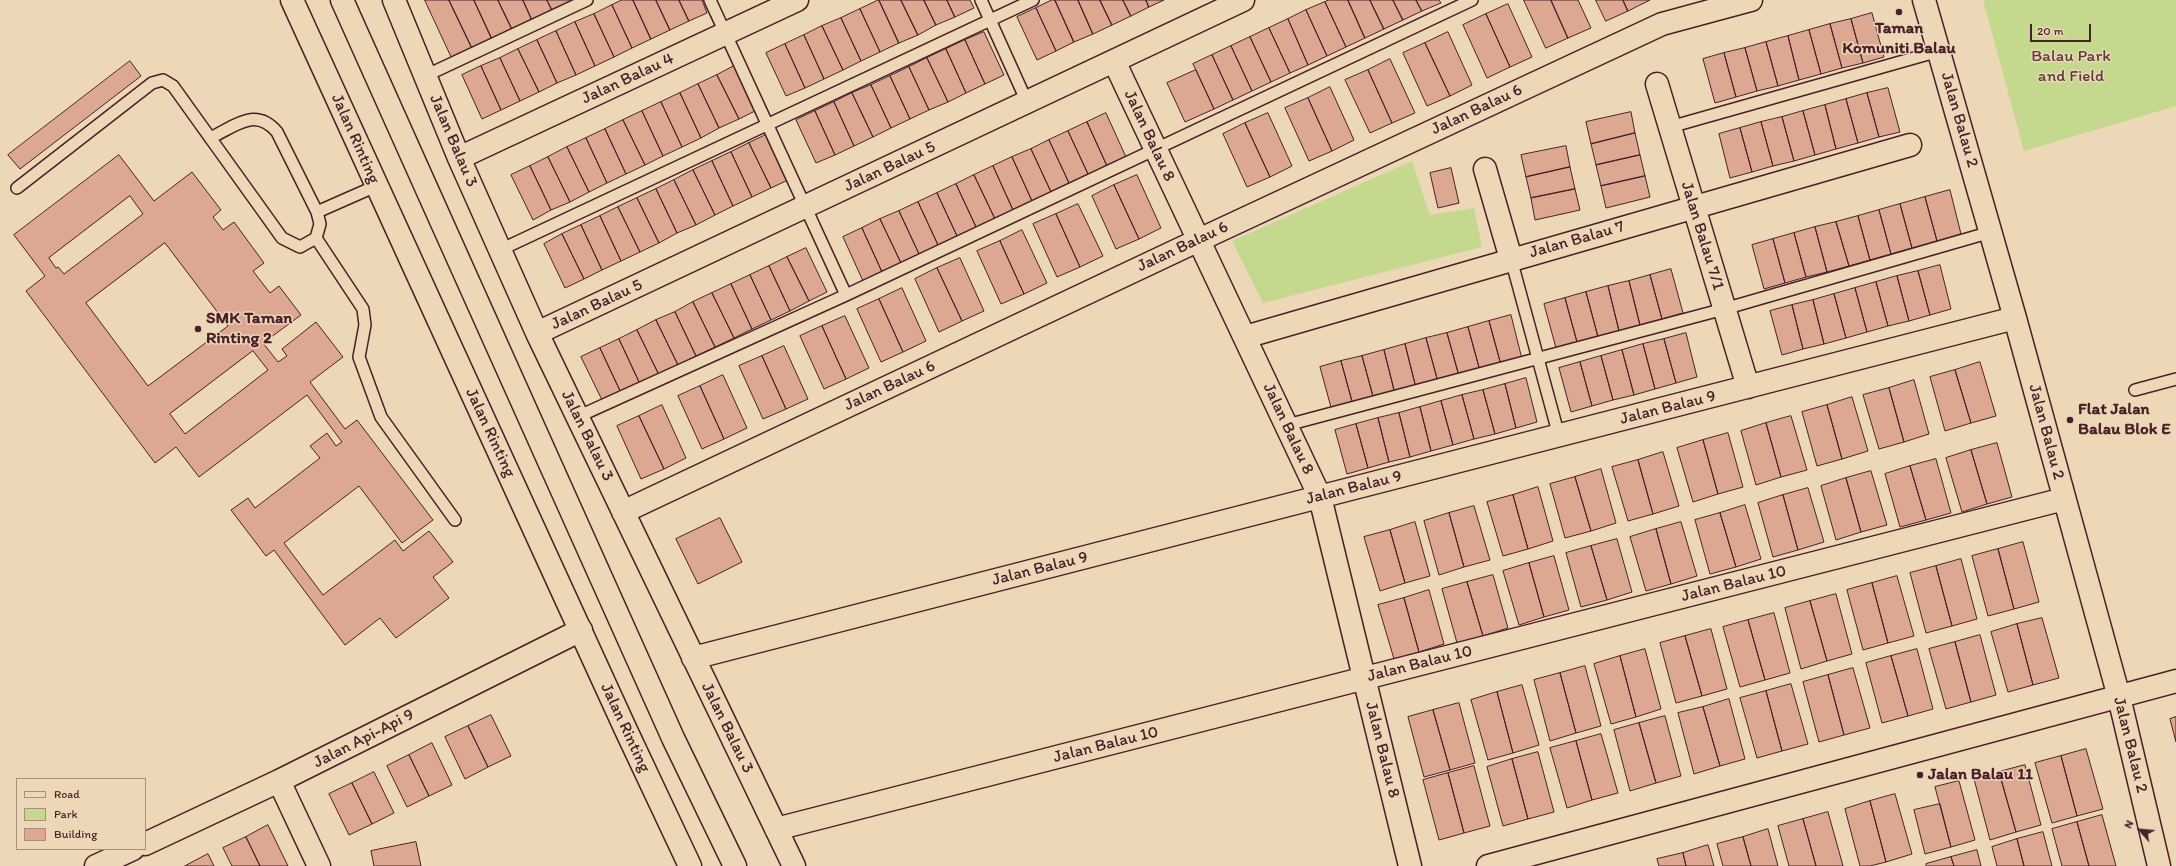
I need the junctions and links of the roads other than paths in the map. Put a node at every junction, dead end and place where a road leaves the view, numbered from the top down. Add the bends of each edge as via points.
1 (292, 0) edge
2 (342, 0) edge
3 (394, 0) edge
4 (587, 0) edge
5 (710, 0) edge
6 (797, 0) edge
7 (981, 0) edge
8 (1032, 0) edge
9 (1242, 0) edge
10 (1472, 0) edge
11 (1751, 0) edge
12 (1924, 0) edge
13 (990, 20) junction
14 (725, 33) junction
15 (1939, 51) junction
16 (1114, 61) junction
17 (425, 76) junction
18 (1657, 84) dead end
19 (1027, 102) junction
20 (767, 124) junction
21 (1670, 127) junction
22 (210, 138) junction
23 (1910, 144) dead end
24 (1155, 148) junction
25 (459, 158) junction
26 (1485, 169) dead end
27 (376, 186) junction
28 (17, 188) dead end
29 (805, 207) junction
30 (1694, 207) junction
31 (317, 212) junction
32 (1991, 232) junction
33 (316, 238) junction
34 (1198, 240) junction
35 (500, 250) junction
36 (1511, 259) junction
37 (846, 295) junction
38 (1724, 309) junction
39 (2015, 318) junction
40 (537, 333) junction
41 (1245, 337) junction
42 (1538, 358) junction
43 (2176, 379) edge
44 (1748, 387) junction
45 (2135, 390) dead end
46 (577, 417) junction
47 (1287, 426) junction
48 (1559, 436) junction
49 (1320, 497) junction
50 (2064, 499) junction
51 (623, 512) junction
52 (455, 520) dead end
53 (581, 630) junction
54 (693, 658) junction
55 (1365, 678) junction
56 (2176, 682) edge
57 (2119, 697) junction
58 (280, 781) junction
59 (776, 829) junction
60 (146, 844) edge
61 (131, 850) edge
62 (96, 866) edge
63 (319, 866) edge
64 (690, 866) edge
65 (734, 866) edge
66 (794, 866) edge
67 (1410, 866) edge
68 (1488, 866) edge
69 (2159, 866) edge

1 - 27 street, Jalan Rinting
2 - 65 street via 670,730
3 - 17 street, Jalan Balau 3
4 - 17 lane
5 - 14 lane
6 - 14 street, Jalan Balau 4
7 - 13 lane
8 - 13 lane
9 - 16 street, Jalan Balau 5
10 - 24 lane
11 - 34 street, Jalan Balau 6 via 1662,24
12 - 15 street, Jalan Balau 2
13 - 19 lane
13 - 20 lane
14 - 20 lane
14 - 25 street, Jalan Balau 4
15 - 21 lane
15 - 32 street, Jalan Balau 2
16 - 19 street, Jalan Balau 5
16 - 24 street, Jalan Balau 8
17 - 25 street, Jalan Balau 3
18 - 21 street, Jalan Balau 7/1
19 - 29 street, Jalan Balau 5
20 - 29 lane
20 - 35 lane
21 - 30 street, Jalan Balau 7/1
22 - 28 lane via 173,86 157,80
22 - 31 lane via 248,119 269,123
22 - 33 lane via 282,238 300,247
23 - 30 street, Jalan Balau 7
24 - 34 street, Jalan Balau 8
24 - 37 lane
25 - 35 street, Jalan Balau 3
26 - 36 street
27 - 31 lane
27 - 53 street, Jalan Rinting
29 - 37 lane
29 - 40 street, Jalan Balau 5
30 - 36 street, Jalan Balau 7
30 - 38 street, Jalan Balau 7/1
31 - 33 lane via 320,224
32 - 38 lane
32 - 39 street, Jalan Balau 2
33 - 52 lane via 363,309 365,325 359,357 380,417
34 - 41 street, Jalan Balau 8
34 - 51 street, Jalan Balau 6
35 - 40 street, Jalan Balau 3
36 - 41 street, Jalan Balau 7
36 - 42 lane
37 - 46 lane
38 - 42 lane
38 - 44 street, Jalan Balau 7/1
39 - 44 street, Jalan Balau 9
39 - 50 street, Jalan Balau 2
40 - 46 street, Jalan Balau 3
41 - 47 street, Jalan Balau 8
42 - 47 lane
42 - 48 lane
43 - 45 lane
44 - 48 street, Jalan Balau 9
46 - 51 street, Jalan Balau 3
47 - 49 street, Jalan Balau 8
48 - 49 street, Jalan Balau 9
49 - 54 street, Jalan Balau 9
49 - 55 street, Jalan Balau 8
50 - 55 street, Jalan Balau 10
50 - 57 street, Jalan Balau 2
51 - 54 street, Jalan Balau 3
53 - 58 street, Jalan Api-Api 9
53 - 64 street, Jalan Rinting
54 - 59 street, Jalan Balau 3
55 - 59 street, Jalan Balau 10
55 - 67 street, Jalan Balau 8
56 - 57 street
57 - 68 street
57 - 69 street, Jalan Balau 2
58 - 60 street, Jalan Api-Api 9
58 - 63 street
59 - 66 street, Jalan Balau 3
61 - 62 street

